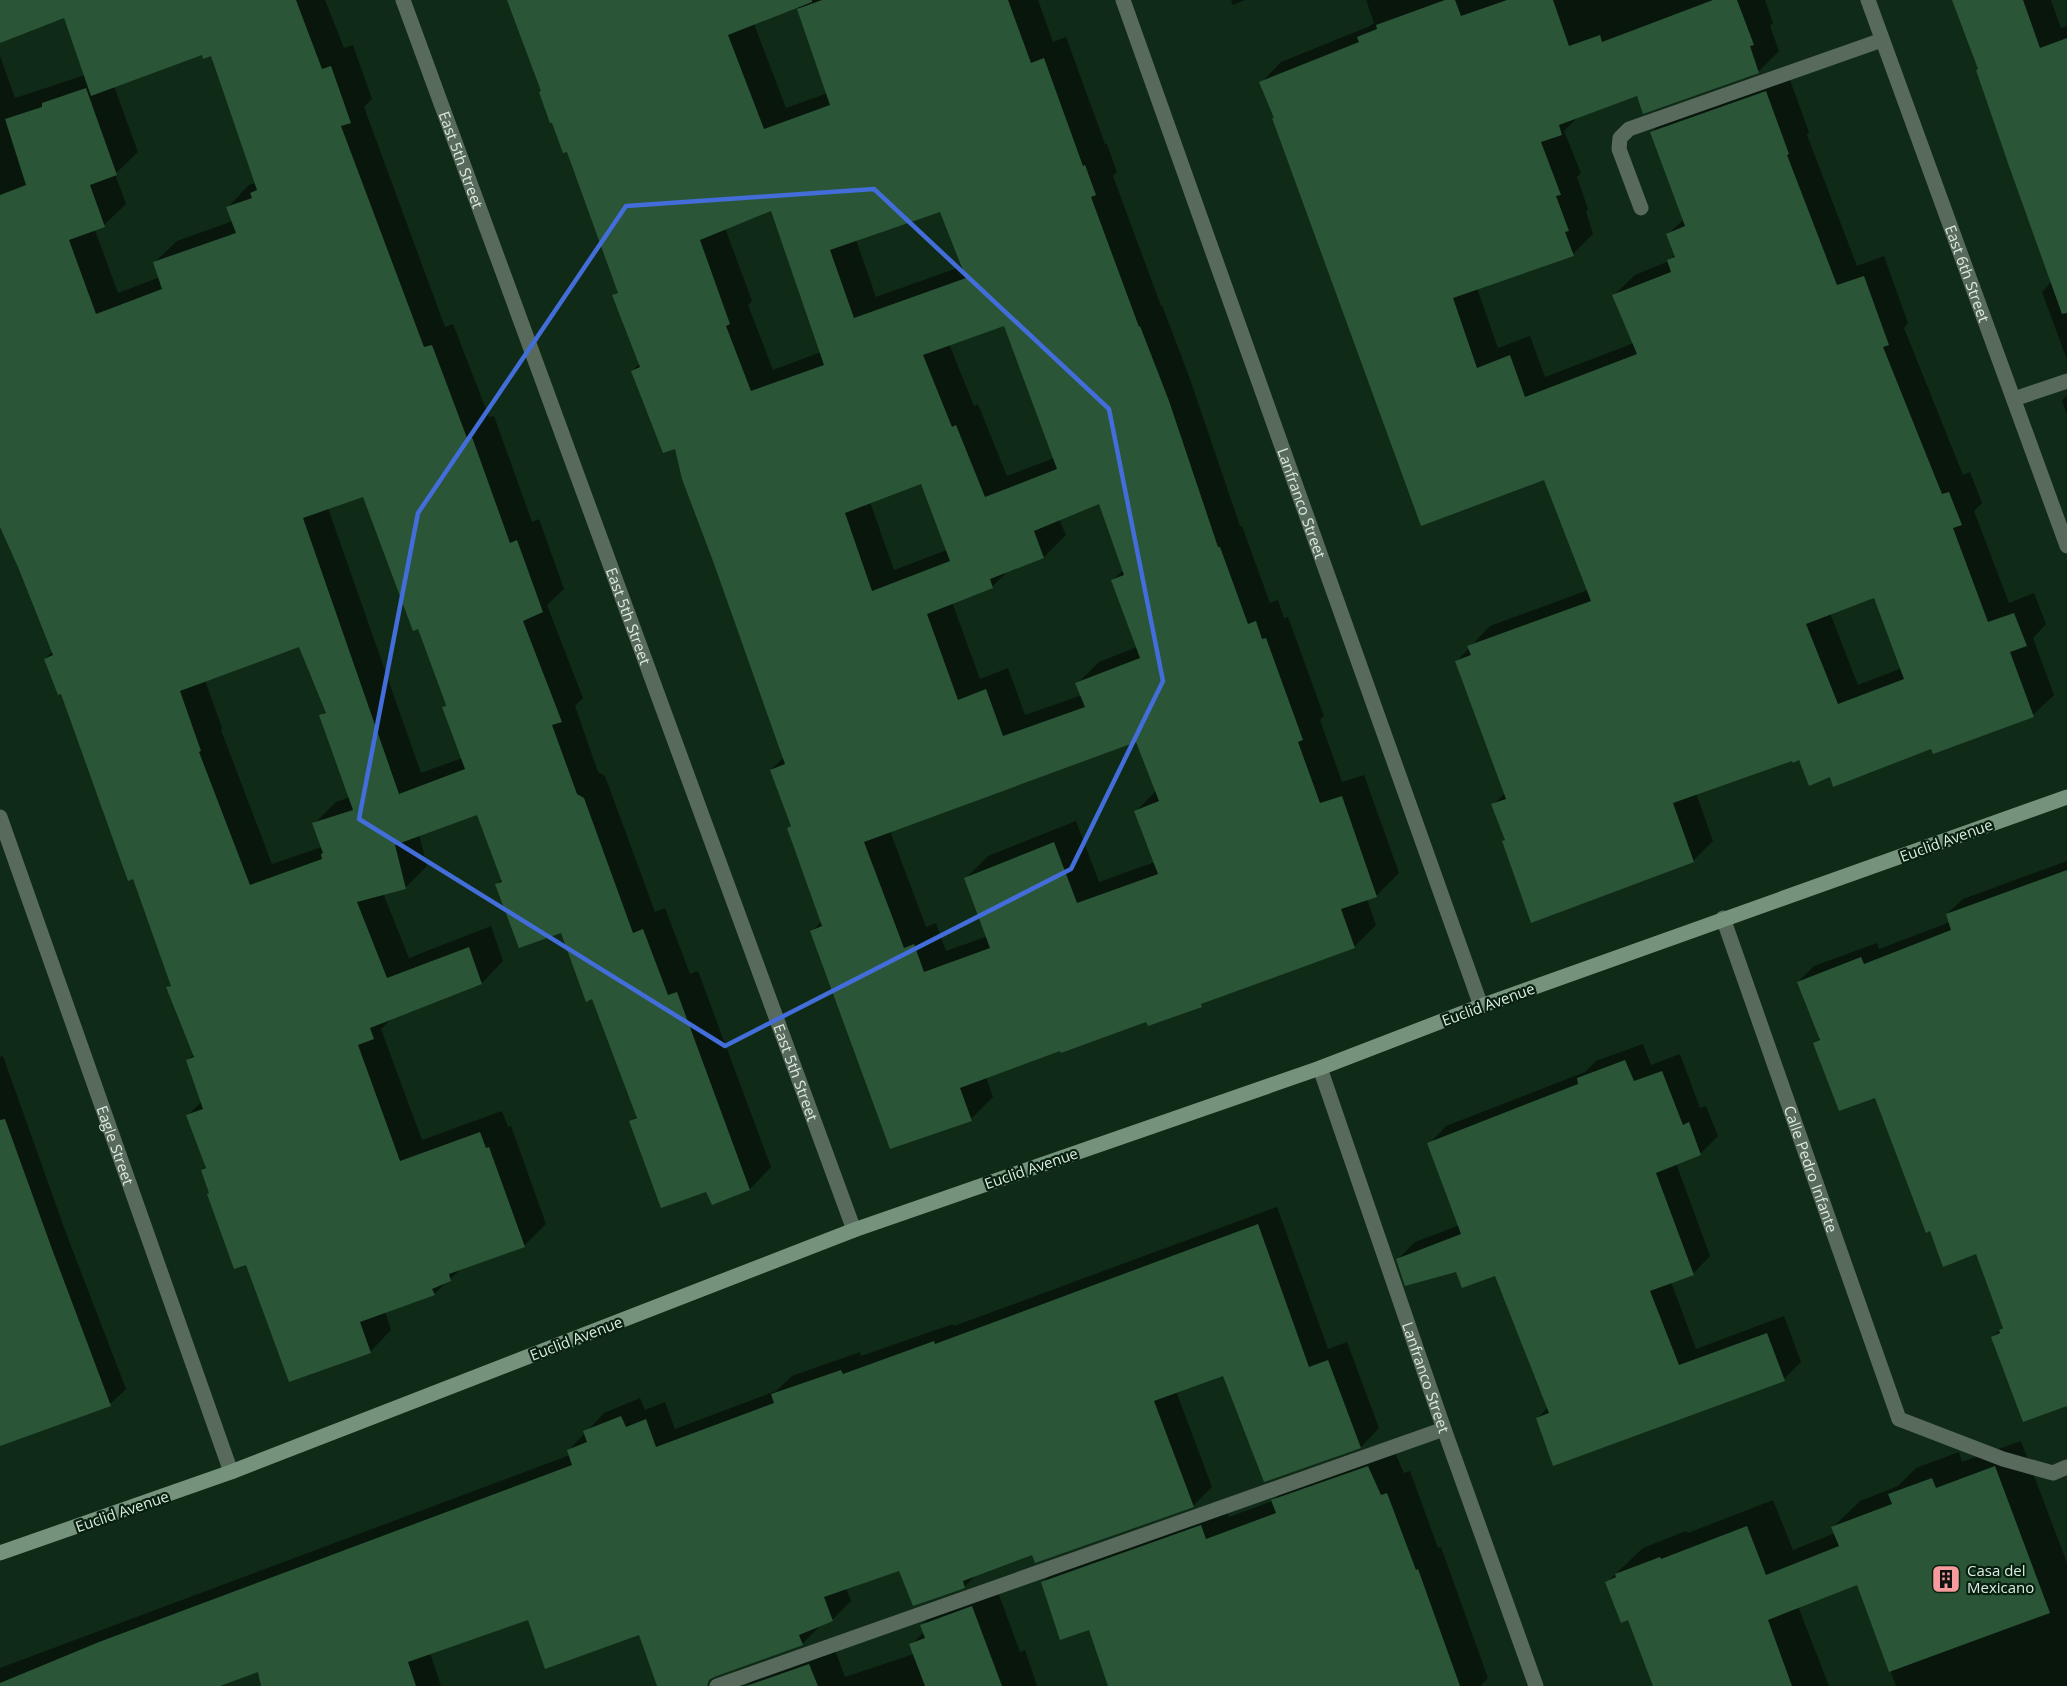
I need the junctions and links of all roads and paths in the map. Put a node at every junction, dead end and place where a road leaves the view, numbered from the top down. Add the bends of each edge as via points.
1 (404, 0) edge
2 (1123, 0) edge
3 (1868, 0) edge
4 (1882, 40) junction
5 (1641, 208) dead end
6 (2067, 381) edge
7 (2014, 399) junction
8 (2067, 546) edge
9 (2067, 796) edge
10 (0, 817) edge
11 (1723, 918) junction
12 (1481, 1006) junction
13 (1320, 1068) junction
14 (854, 1230) junction
15 (1444, 1429) junction
16 (2060, 1470) edge
17 (231, 1473) junction
18 (0, 1553) edge
19 (717, 1686) edge
20 (1536, 1686) edge

1 - 14 street, East 5th Street
2 - 12 street, Lanfranco Street
3 - 4 street, East 6th Street
4 - 5 street via 1629,129 1620,138 1619,149
4 - 7 street, East 6th Street
6 - 7 street
7 - 8 street, East 6th Street
9 - 11 street, Euclid Avenue
10 - 17 street, Eagle Street
11 - 12 street, Euclid Avenue
11 - 16 street, Calle Pedro Infante via 1899,1419 2003,1458
12 - 13 street, Euclid Avenue
13 - 14 street, Euclid Avenue
13 - 15 street, Lanfranco Street
14 - 17 street, Euclid Avenue
15 - 19 street
15 - 20 street, Lanfranco Street
17 - 18 street, Euclid Avenue

